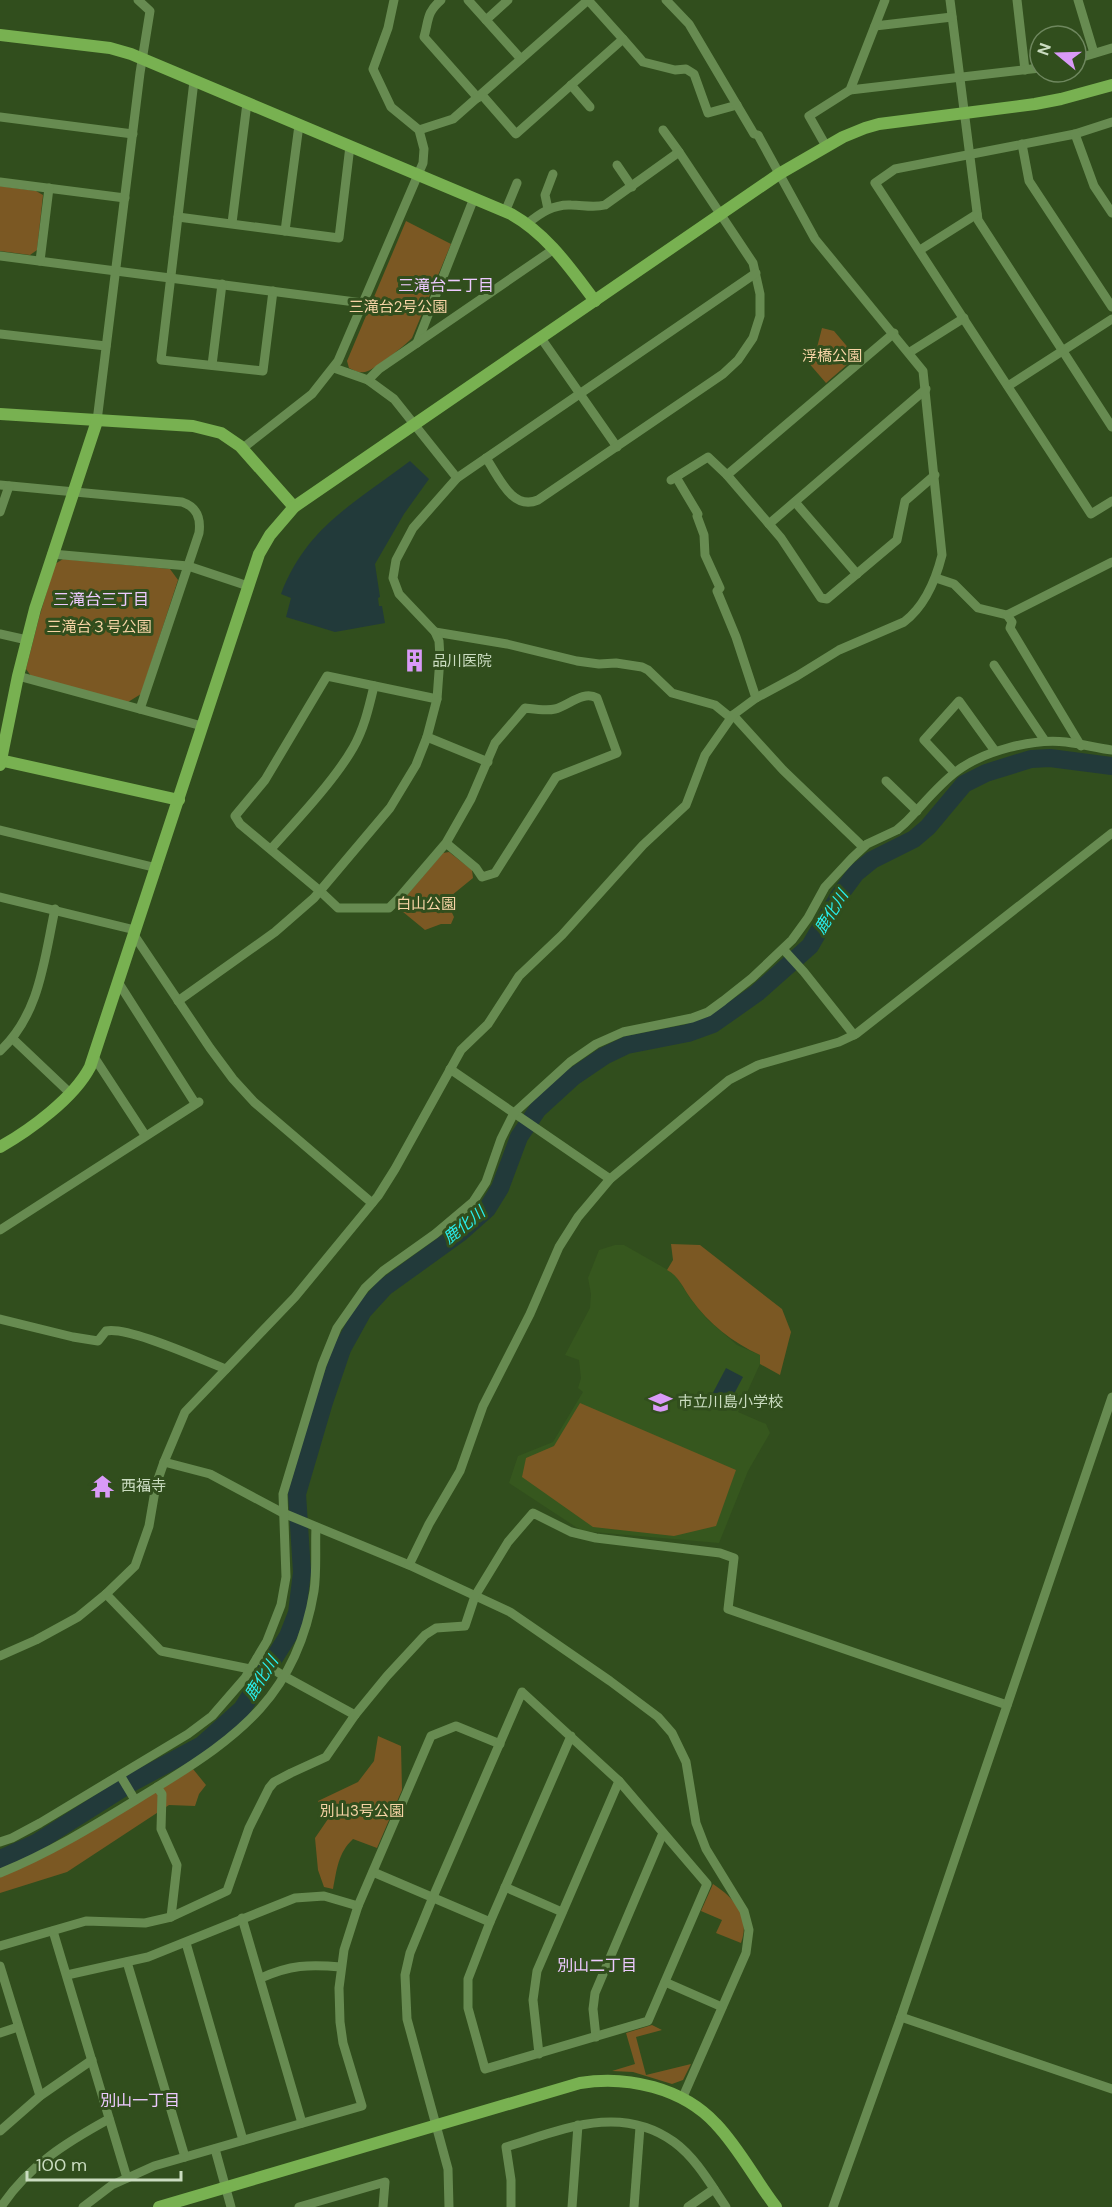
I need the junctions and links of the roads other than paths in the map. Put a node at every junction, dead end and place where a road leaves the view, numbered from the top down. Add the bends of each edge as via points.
1 (138, 0) edge
2 (394, 0) edge
3 (441, 0) edge
4 (468, 0) edge
5 (508, 0) edge
6 (666, 0) edge
7 (885, 0) edge
8 (950, 0) edge
9 (1017, 0) edge
10 (1078, 0) edge
11 (952, 17) junction
12 (486, 20) junction
13 (875, 26) junction
14 (0, 34) edge
15 (622, 39) junction
16 (1112, 48) edge
17 (1094, 53) junction
18 (1088, 55) edge
19 (143, 59) junction
20 (521, 59) junction
21 (1025, 70) junction
22 (1028, 70) edge
23 (960, 78) junction
24 (194, 81) junction
25 (571, 85) junction
26 (1112, 85) edge
27 (850, 90) junction
28 (480, 96) junction
29 (247, 103) junction
30 (737, 105) junction
31 (590, 106) dead end
32 (964, 112) junction
33 (0, 117) edge
34 (1112, 122) edge
35 (299, 125) junction
36 (419, 130) junction
37 (663, 130) dead end
38 (133, 134) junction
39 (1075, 134) junction
40 (1022, 144) junction
41 (350, 146) junction
42 (826, 146) junction
43 (679, 153) junction
44 (970, 155) junction
45 (617, 165) dead end
46 (553, 174) dead end
47 (779, 174) junction
48 (417, 175) junction
49 (0, 183) edge
50 (517, 183) dead end
51 (633, 187) junction
52 (49, 188) junction
53 (125, 198) junction
54 (474, 198) junction
55 (548, 209) junction
56 (505, 212) junction
57 (1112, 213) edge
58 (721, 214) junction
59 (977, 214) junction
60 (178, 217) junction
61 (232, 223) junction
62 (527, 224) junction
63 (285, 231) junction
64 (554, 249) junction
65 (920, 250) junction
66 (0, 256) edge
67 (40, 261) junction
68 (116, 271) junction
69 (756, 273) junction
70 (171, 278) junction
71 (222, 284) junction
72 (273, 291) junction
73 (595, 300) junction
74 (363, 303) junction
75 (1112, 308) edge
76 (964, 318) junction
77 (1112, 319) edge
78 (894, 333) junction
79 (0, 334) edge
80 (541, 338) junction
81 (417, 343) junction
82 (106, 346) junction
83 (1063, 350) junction
84 (910, 352) junction
85 (212, 365) junction
86 (333, 368) junction
87 (368, 380) junction
88 (1008, 386) junction
89 (927, 388) junction
90 (580, 394) junction
91 (0, 414) edge
92 (97, 421) junction
93 (414, 423) junction
94 (1112, 426) edge
95 (617, 447) junction
96 (243, 448) junction
97 (486, 458) junction
98 (727, 475) junction
99 (935, 475) junction
100 (457, 478) junction
101 (4, 486) edge
102 (73, 492) junction
103 (1112, 501) edge
104 (795, 502) junction
105 (294, 507) junction
106 (0, 512) edge
107 (770, 524) junction
108 (52, 554) junction
109 (1112, 562) edge
110 (188, 566) junction
111 (857, 574) junction
112 (936, 578) junction
113 (248, 586) junction
114 (1007, 615) junction
115 (435, 632) junction
116 (0, 634) edge
117 (27, 640) junction
118 (994, 665) dead end
119 (18, 676) junction
120 (374, 686) junction
121 (756, 698) junction
122 (437, 699) junction
123 (140, 709) junction
124 (732, 716) junction
125 (202, 726) junction
126 (427, 737) junction
127 (1045, 741) junction
128 (1082, 746) junction
129 (1112, 750) edge
130 (995, 751) junction
131 (0, 762) edge
132 (488, 762) junction
133 (954, 772) junction
134 (886, 781) dead end
135 (179, 800) junction
136 (917, 811) junction
137 (0, 830) edge
138 (1112, 833) edge
139 (446, 843) junction
140 (863, 847) junction
141 (271, 849) junction
142 (157, 868) junction
143 (321, 891) junction
144 (0, 897) edge
145 (55, 909) junction
146 (135, 932) junction
147 (784, 950) junction
148 (118, 982) junction
149 (178, 1001) junction
150 (854, 1035) junction
151 (13, 1039) junction
152 (0, 1051) edge
153 (93, 1057) junction
154 (450, 1069) junction
155 (71, 1094) junction
156 (514, 1113) junction
157 (145, 1135) junction
158 (0, 1147) edge
159 (610, 1179) junction
160 (372, 1203) junction
161 (0, 1230) edge
162 (0, 1319) edge
163 (226, 1369) junction
164 (1112, 1397) edge
165 (164, 1462) junction
166 (285, 1514) junction
167 (314, 1526) junction
168 (409, 1564) junction
169 (106, 1594) junction
170 (475, 1596) junction
171 (0, 1656) edge
172 (258, 1659) junction
173 (250, 1669) junction
174 (284, 1676) junction
175 (1007, 1705) junction
176 (355, 1715) junction
177 (571, 1736) junction
178 (500, 1744) junction
179 (121, 1776) junction
180 (619, 1781) junction
181 (157, 1787) junction
182 (135, 1799) junction
183 (663, 1833) junction
184 (0, 1842) edge
185 (373, 1872) junction
186 (0, 1873) edge
187 (505, 1887) junction
188 (433, 1897) junction
189 (358, 1906) junction
190 (562, 1912) junction
191 (171, 1917) junction
192 (242, 1918) junction
193 (490, 1922) junction
194 (53, 1931) junction
195 (186, 1943) junction
196 (0, 1946) edge
197 (127, 1962) junction
198 (0, 1966) edge
199 (341, 1967) junction
200 (67, 1975) junction
201 (261, 1978) junction
202 (665, 1982) junction
203 (722, 2007) junction
204 (901, 2018) junction
205 (18, 2028) junction
206 (0, 2033) edge
207 (596, 2037) junction
208 (539, 2054) junction
209 (92, 2060) junction
210 (1112, 2089) edge
211 (40, 2096) junction
212 (682, 2099) junction
213 (109, 2119) junction
214 (302, 2123) junction
215 (578, 2125) junction
216 (437, 2126) junction
217 (640, 2127) junction
218 (0, 2132) edge
219 (243, 2140) junction
220 (215, 2149) junction
221 (185, 2157) junction
222 (127, 2178) junction
223 (226, 2188) junction
224 (714, 2189) junction
225 (2, 2200) edge
226 (321, 2204) edge
227 (773, 2206) edge
228 (83, 2207) edge
229 (159, 2207) edge
230 (231, 2207) edge
231 (299, 2207) edge
232 (383, 2207) edge
233 (449, 2207) edge
234 (511, 2207) edge
235 (572, 2207) edge
236 (634, 2207) edge
237 (688, 2207) edge
238 (726, 2207) edge
239 (833, 2207) edge

1 - 19 street via 150,11
2 - 36 street via 374,69 391,107
3 - 28 street via 431,9 424,37
4 - 12 street
5 - 12 street
6 - 30 street via 689,24
7 - 13 street
8 - 11 street
9 - 21 street
10 - 17 street
11 - 13 street
11 - 23 street
12 - 20 street
13 - 27 street
14 - 19 street via 110,48
15 - 20 street via 588,0
15 - 25 street
15 - 30 street via 643,62 686,69 694,74 708,113
16 - 17 street
17 - 18 street
19 - 24 street
19 - 38 street
20 - 28 street
21 - 22 street
21 - 23 street
23 - 27 street
23 - 32 street
24 - 29 street
24 - 60 street
25 - 28 street via 516,134
25 - 31 street
26 - 32 street via 1061,99
27 - 42 street via 809,116
28 - 36 street via 453,119
29 - 35 street
29 - 61 street
30 - 47 street
32 - 42 street via 879,124 854,131
32 - 44 street
33 - 38 street
34 - 39 street
35 - 41 street
35 - 63 street
36 - 48 street via 425,155
37 - 43 street
38 - 53 street
39 - 40 street
39 - 57 street via 1094,186
40 - 44 street
40 - 75 street via 1029,182
41 - 48 street
41 - 63 street via 339,238
42 - 47 street
43 - 51 street
43 - 58 street
44 - 59 street
44 - 65 street via 895,169 875,183
45 - 51 street
46 - 55 street via 545,195
47 - 58 street
47 - 78 street via 815,239
48 - 54 street
48 - 74 street
49 - 52 street
50 - 56 street
51 - 55 street via 605,205 565,204
52 - 53 street
52 - 67 street
53 - 68 street
54 - 56 street
54 - 81 street
55 - 62 street
56 - 62 street
58 - 69 street
58 - 73 street
59 - 65 street
59 - 83 street
60 - 61 street
60 - 70 street
61 - 63 street
62 - 64 street
64 - 73 street
64 - 81 street
65 - 76 street
66 - 67 street
67 - 68 street
68 - 70 street
68 - 82 street
69 - 90 street
69 - 95 street via 760,316 753,338 738,360
70 - 71 street
70 - 85 street via 160,360
71 - 72 street
71 - 85 street
72 - 74 street
72 - 85 street via 263,371
73 - 80 street
74 - 86 street
76 - 84 street
76 - 88 street
77 - 83 street
78 - 84 street
78 - 98 street
79 - 82 street
80 - 90 street
80 - 93 street
81 - 87 street
82 - 92 street
83 - 88 street
83 - 94 street
84 - 89 street via 923,371
86 - 87 street
86 - 96 street via 312,394
87 - 93 street via 394,399
88 - 103 street via 1091,514
89 - 99 street
89 - 104 street
90 - 95 street
90 - 97 street
91 - 92 street
92 - 96 street via 200,427 221,433
92 - 102 street
93 - 100 street
93 - 105 street
95 - 97 street via 538,500 525,503 512,496
96 - 105 street
97 - 100 street
98 - 107 street
98 - 121 street via 708,457 674,479 698,514 705,555 720,588 717,591
99 - 111 street via 905,501 897,540
99 - 112 street via 942,555
100 - 115 street via 413,528 393,569 399,594
101 - 102 street
101 - 106 street
102 - 108 street
102 - 110 street via 189,505 200,525
104 - 107 street
104 - 111 street
105 - 113 street via 270,535
107 - 111 street via 821,598 827,599
108 - 110 street
108 - 117 street
109 - 114 street
110 - 113 street
110 - 123 street
112 - 114 street via 954,584 978,608
112 - 121 street via 912,616 839,650
113 - 125 street
114 - 128 street via 1012,622 1010,628
115 - 122 street via 440,658
115 - 124 street via 521,646 577,661 642,667 672,693 715,705
116 - 117 street
117 - 119 street
118 - 127 street
119 - 123 street
119 - 131 street
120 - 122 street
120 - 141 street via 353,749
120 - 141 street via 327,676 265,780 235,816
121 - 124 street
122 - 126 street
123 - 125 street
124 - 140 street
124 - 154 street via 705,755 686,805 519,976 488,1024 464,1046
125 - 135 street
126 - 132 street
126 - 143 street via 400,794
127 - 128 street
127 - 130 street
128 - 129 street
130 - 133 street
130 - 133 street via 959,701 924,740
131 - 135 street
132 - 139 street
132 - 139 street via 495,743 525,708 554,709 585,695 597,698 617,753 556,777 495,873 482,877
133 - 136 street
134 - 136 street
135 - 142 street
136 - 140 street via 897,830
137 - 142 street
138 - 150 street
139 - 143 street via 388,908 339,908
140 - 147 street via 825,887 800,931
141 - 143 street
142 - 146 street
143 - 149 street via 274,932
144 - 145 street
145 - 146 street
145 - 151 street via 31,1010
146 - 148 street
146 - 149 street
147 - 150 street
147 - 156 street via 708,1012 623,1032 596,1044
148 - 153 street
148 - 157 street via 197,1102
149 - 160 street via 233,1080 254,1102
150 - 159 street via 744,1071
151 - 152 street
151 - 155 street
153 - 155 street via 83,1080
153 - 157 street
154 - 156 street
154 - 160 street via 396,1169
155 - 158 street
156 - 159 street
156 - 166 street via 486,1182 472,1202 383,1271 365,1288 337,1328 296,1444 283,1494
157 - 161 street
159 - 168 street via 559,1247 483,1406 460,1471
160 - 163 street via 295,1297
162 - 163 street via 98,1341 105,1330 131,1333
163 - 165 street via 185,1412
164 - 175 street
165 - 166 street via 210,1474
165 - 169 street via 135,1566
166 - 167 street
166 - 172 street via 286,1577 281,1605
167 - 168 street
167 - 174 street via 314,1589 296,1658
168 - 170 street
169 - 171 street via 78,1617
169 - 173 street via 161,1651
170 - 175 street via 508,1542 533,1513 571,1532 596,1538 720,1552 734,1558 728,1609
170 - 176 street via 465,1626 436,1628 425,1635
170 - 203 street via 510,1612 610,1681 658,1717 672,1733 686,1762 699,1833 744,1911 749,1930 746,1953
172 - 173 street
172 - 174 street
173 - 179 street via 212,1716
174 - 176 street
174 - 181 street via 234,1735
175 - 204 street
176 - 191 street via 326,1757 269,1788 249,1828 227,1891
177 - 178 street via 522,1692
177 - 180 street
177 - 187 street
178 - 185 street via 456,1726 431,1736
178 - 188 street
179 - 182 street
179 - 184 street via 40,1824
180 - 183 street
180 - 190 street
181 - 182 street
181 - 191 street via 162,1794 161,1829 177,1865
182 - 186 street via 28,1862
183 - 202 street via 707,1884
183 - 207 street via 595,1993
185 - 188 street
185 - 189 street
187 - 190 street
187 - 193 street
188 - 193 street
188 - 216 street via 407,1964 405,2003 408,2027
189 - 192 street via 324,1896 305,1896
189 - 199 street
190 - 208 street via 533,1990
191 - 194 street via 145,1923 86,1921
192 - 195 street
192 - 201 street
193 - 208 street via 473,1961 467,1991 485,2072
194 - 196 street
194 - 200 street
195 - 197 street
195 - 219 street
197 - 200 street
197 - 221 street
198 - 205 street
199 - 201 street via 304,1965
199 - 214 street via 342,2032 363,2107
200 - 209 street
201 - 214 street
202 - 203 street
202 - 207 street via 648,2021
203 - 212 street
204 - 210 street
204 - 239 street
205 - 206 street
205 - 211 street
207 - 208 street
209 - 211 street
209 - 213 street
211 - 218 street
212 - 216 street via 637,2083 588,2082
212 - 227 street via 718,2126
213 - 222 street
213 - 225 street via 52,2154
214 - 219 street
215 - 217 street via 622,2121
215 - 234 street via 506,2146
215 - 235 street
216 - 223 street
216 - 233 street via 448,2169
217 - 224 street via 674,2143
217 - 236 street
219 - 220 street
220 - 221 street
220 - 223 street
221 - 222 street
222 - 228 street
223 - 229 street
223 - 230 street
224 - 237 street
224 - 238 street
226 - 231 street
226 - 232 street via 385,2182

